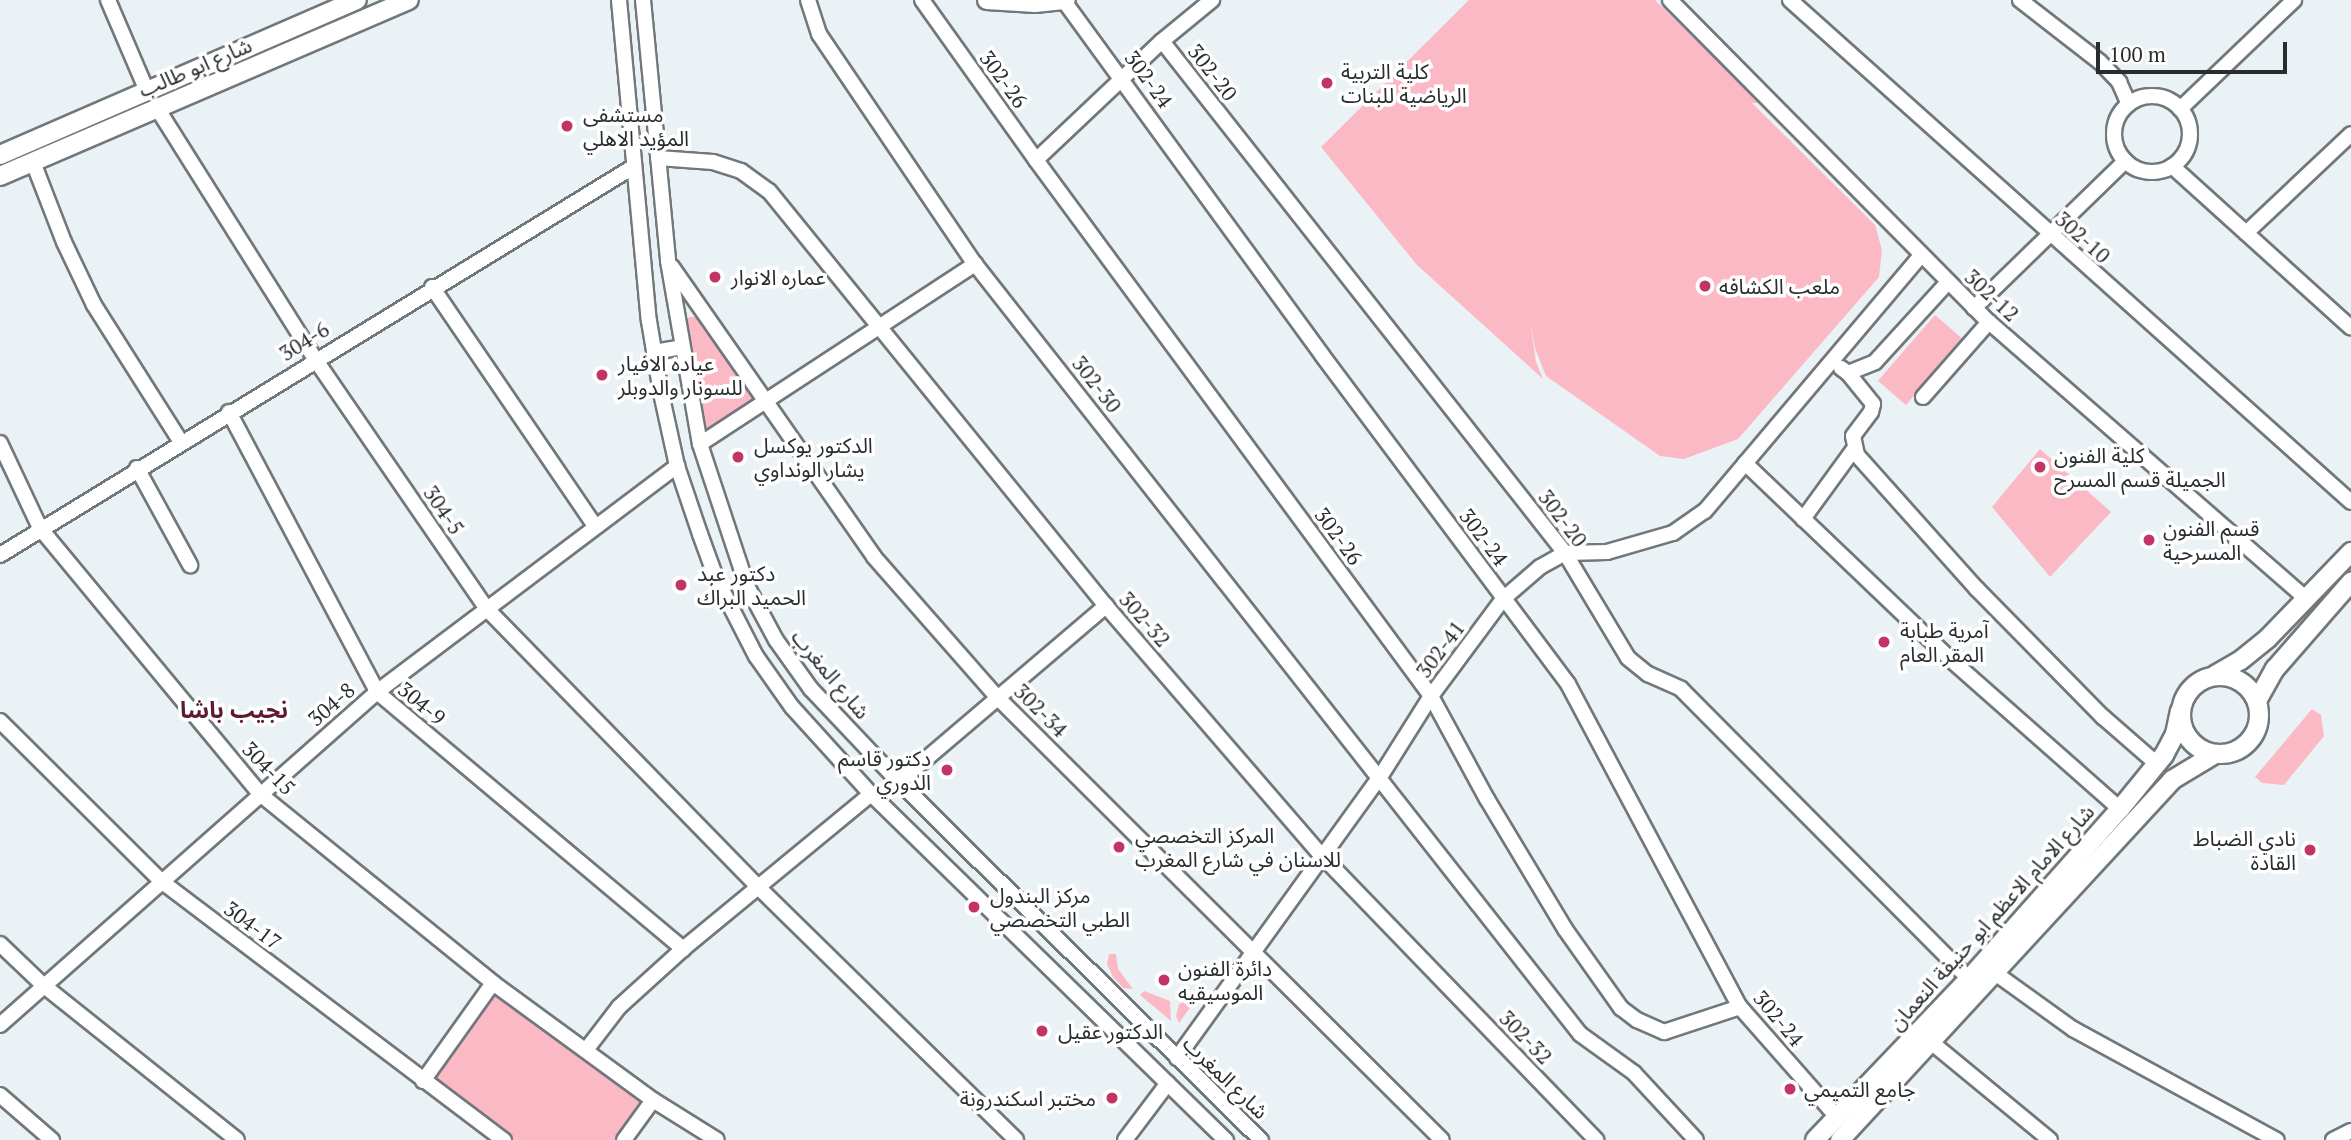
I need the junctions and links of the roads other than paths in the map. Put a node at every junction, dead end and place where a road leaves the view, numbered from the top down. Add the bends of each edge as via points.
1 (108, 0) edge
2 (358, 0) edge
3 (409, 0) edge
4 (619, 0) edge
5 (643, 0) edge
6 (808, 0) edge
7 (922, 0) edge
8 (987, 0) edge
9 (1065, 0) edge
10 (1212, 0) edge
11 (1670, 0) edge
12 (1790, 0) edge
13 (2020, 0) edge
14 (2294, 0) edge
15 (326, 7) edge
16 (1162, 41) junction
17 (1123, 78) junction
18 (147, 91) junction
19 (2129, 103) junction
20 (157, 108) junction
21 (2180, 109) junction
22 (2351, 134) edge
23 (0, 155) edge
24 (658, 158) junction
25 (1036, 160) junction
26 (2125, 161) junction
27 (33, 162) junction
28 (2172, 166) junction
29 (633, 167) junction
30 (0, 176) edge
31 (2246, 233) junction
32 (2049, 235) junction
33 (1921, 255) junction
34 (668, 261) junction
35 (975, 264) junction
36 (1948, 282) junction
37 (432, 287) junction
38 (1974, 308) junction
39 (1989, 322) junction
40 (2350, 326) edge
41 (878, 328) junction
42 (681, 347) junction
43 (654, 352) junction
44 (315, 359) junction
45 (1833, 360) junction
46 (1848, 373) junction
47 (1923, 397) dead end
48 (764, 402) junction
49 (229, 412) junction
50 (181, 442) junction
51 (0, 443) edge
52 (700, 444) junction
53 (1854, 449) junction
54 (1745, 463) junction
55 (677, 466) junction
56 (137, 468) junction
57 (2351, 502) edge
58 (1803, 519) junction
59 (595, 526) junction
60 (40, 528) junction
61 (2351, 552) edge
62 (1565, 553) junction
63 (0, 555) edge
64 (190, 565) dead end
65 (2349, 588) edge
66 (1503, 599) junction
67 (2307, 599) junction
68 (1106, 606) junction
69 (486, 608) junction
70 (2215, 675) junction
71 (377, 692) junction
72 (1431, 696) junction
73 (998, 698) junction
74 (2258, 701) junction
75 (2180, 711) junction
76 (0, 721) edge
77 (2215, 754) junction
78 (2158, 765) junction
79 (1380, 777) junction
80 (899, 782) junction
81 (260, 794) junction
82 (872, 794) junction
83 (2120, 809) junction
84 (1322, 856) junction
85 (161, 881) junction
86 (758, 887) junction
87 (0, 944) edge
88 (683, 950) junction
89 (1255, 951) junction
90 (1995, 973) junction
91 (1969, 979) junction
92 (493, 983) junction
93 (43, 985) junction
94 (1740, 1007) junction
95 (0, 1025) edge
96 (1931, 1042) junction
97 (586, 1050) junction
98 (1177, 1059) junction
99 (423, 1081) junction
100 (1168, 1083) junction
101 (0, 1095) edge
102 (653, 1100) junction
103 (1837, 1117) junction
104 (2351, 1131) edge
105 (502, 1139) edge
106 (52, 1140) edge
107 (237, 1140) edge
108 (624, 1140) edge
109 (717, 1140) edge
110 (1016, 1140) edge
111 (1125, 1140) edge
112 (1226, 1140) edge
113 (1261, 1140) edge
114 (1441, 1140) edge
115 (1596, 1140) edge
116 (1696, 1140) edge
117 (1815, 1140) edge
118 (1840, 1140) edge
119 (2050, 1140) edge
120 (2277, 1140) edge
121 (2333, 1140) edge

1 - 18 street
2 - 15 main road, شارع ابو طالب
3 - 20 main road, شارع ابو طالب
4 - 29 street
5 - 24 street, شارع المغرب
6 - 35 street, 302-30 via 819,34
7 - 25 street, 302-26
8 - 9 main road
9 - 17 street, 302-24
10 - 16 street
11 - 33 street, 302-12
12 - 32 street, 302-10
13 - 19 street via 2100,62 2119,82
14 - 21 street
15 - 18 main road, شارع ابو طالب
16 - 17 street
16 - 62 street, 302-20
17 - 25 street
17 - 66 street, 302-24
18 - 23 main road, شارع ابو طالب
19 - 21 street via 2150,96 2172,101
19 - 26 street via 2120,113 2114,137
20 - 27 main road, شارع ابو طالب
20 - 44 street, 304-5
21 - 28 street via 2187,120 2188,146
22 - 31 street
24 - 34 street, شارع المغرب
24 - 41 street, 302-32 via 713,162 741,171 769,191
25 - 72 street, 302-26
26 - 28 street via 2147,172
26 - 32 street
27 - 30 main road, شارع ابو طالب
27 - 50 street via 94,305
28 - 31 street
29 - 37 street, 304-6
29 - 43 street
31 - 40 street
32 - 38 street
32 - 57 street, 302-10
33 - 36 street, 302-12
33 - 45 street, 302-41
34 - 42 street, شارع المغرب
34 - 48 street, 302-34
35 - 41 street
35 - 79 street, 302-30
36 - 38 street, 302-12
36 - 46 street via 1875,362
37 - 44 street, 304-6
37 - 59 street
38 - 39 street, 302-12
39 - 47 street
39 - 67 street, 302-12
41 - 48 street
41 - 68 street, 302-32
42 - 43 street
42 - 52 street, شارع المغرب
43 - 55 street
44 - 49 street, 304-6
44 - 69 street, 304-5
45 - 46 street
45 - 54 street, 302-41
46 - 53 street via 1873,404 1853,436
48 - 52 street
48 - 73 street, 302-34 via 874,557
49 - 50 street, 304-6
49 - 71 street, 304-9
50 - 56 street, 304-6
51 - 60 street, 304-15
52 - 80 street, شارع المغرب via 747,586 776,640 811,689
53 - 58 street
53 - 78 street via 1976,589 2103,717
54 - 58 street
54 - 62 street, 302-41 via 1705,511 1673,533 1607,552
55 - 59 street, 304-8
55 - 82 street via 716,578 756,656 792,707
56 - 60 street, 304-6
56 - 64 street
58 - 83 street via 1951,660
59 - 69 street, 304-8
60 - 63 street, 304-6
60 - 81 street, 304-15
61 - 67 main road
62 - 66 street, 302-41 via 1540,567
62 - 91 street, 302-20 via 1628,658 1648,674 1681,689
65 - 74 main road via 2274,669
66 - 72 street, 302-41
66 - 94 street, 302-24 via 1568,684
67 - 70 main road via 2259,645
68 - 73 street
68 - 84 street, 302-32
69 - 71 street, 304-8
69 - 86 street, 304-5
70 - 74 main road via 2241,681
70 - 75 main road via 2191,687
71 - 81 street, 304-8
71 - 88 street, 304-9
72 - 79 street, 302-41
72 - 94 street, 302-26 via 1565,929 1621,1008 1664,1032
73 - 80 street
73 - 89 street, 302-34
74 - 77 main road via 2260,714 2252,738 2231,753
75 - 77 main road via 2186,735 2203,751
75 - 78 main road, شارع الامام الاعظم ابو حنيفة النعمان via 2170,745
76 - 85 street, 304-17
77 - 90 main road, شارع الامام الاعظم ابو حنيفة النعمان via 2172,780
78 - 83 main road, شارع الامام الاعظم ابو حنيفة النعمان
79 - 84 street, 302-41
79 - 116 street, 302-30 via 1580,1034 1634,1073
80 - 98 street, شارع المغرب
81 - 85 street, 304-8
81 - 92 street, 304-15
82 - 86 street
82 - 100 street
83 - 91 main road, شارع الامام الاعظم ابو حنيفة النعمان
84 - 89 street, 302-41
84 - 115 street, 302-32
85 - 93 street, 304-8
85 - 99 street, 304-17
86 - 88 street
86 - 110 street, 304-5
87 - 93 street
88 - 97 street via 619,1007
89 - 98 street, 302-41
89 - 114 street, 302-34
90 - 96 main road, شارع الامام الاعظم ابو حنيفة النعمان
90 - 120 street via 2073,1029
91 - 103 main road, شارع الامام الاعظم ابو حنيفة النعمان
92 - 97 street, 304-15
92 - 99 street
93 - 95 street, 304-8
93 - 107 street
94 - 103 street, 302-24
96 - 118 main road, شارع الامام الاعظم ابو حنيفة النعمان
96 - 119 street
97 - 102 street, 304-15
98 - 113 street, شارع المغرب
99 - 105 street, 304-17
100 - 111 street
100 - 112 street
101 - 106 street
102 - 108 street
102 - 109 street, 304-15
103 - 117 main road, شارع الامام الاعظم ابو حنيفة النعمان
104 - 121 street

